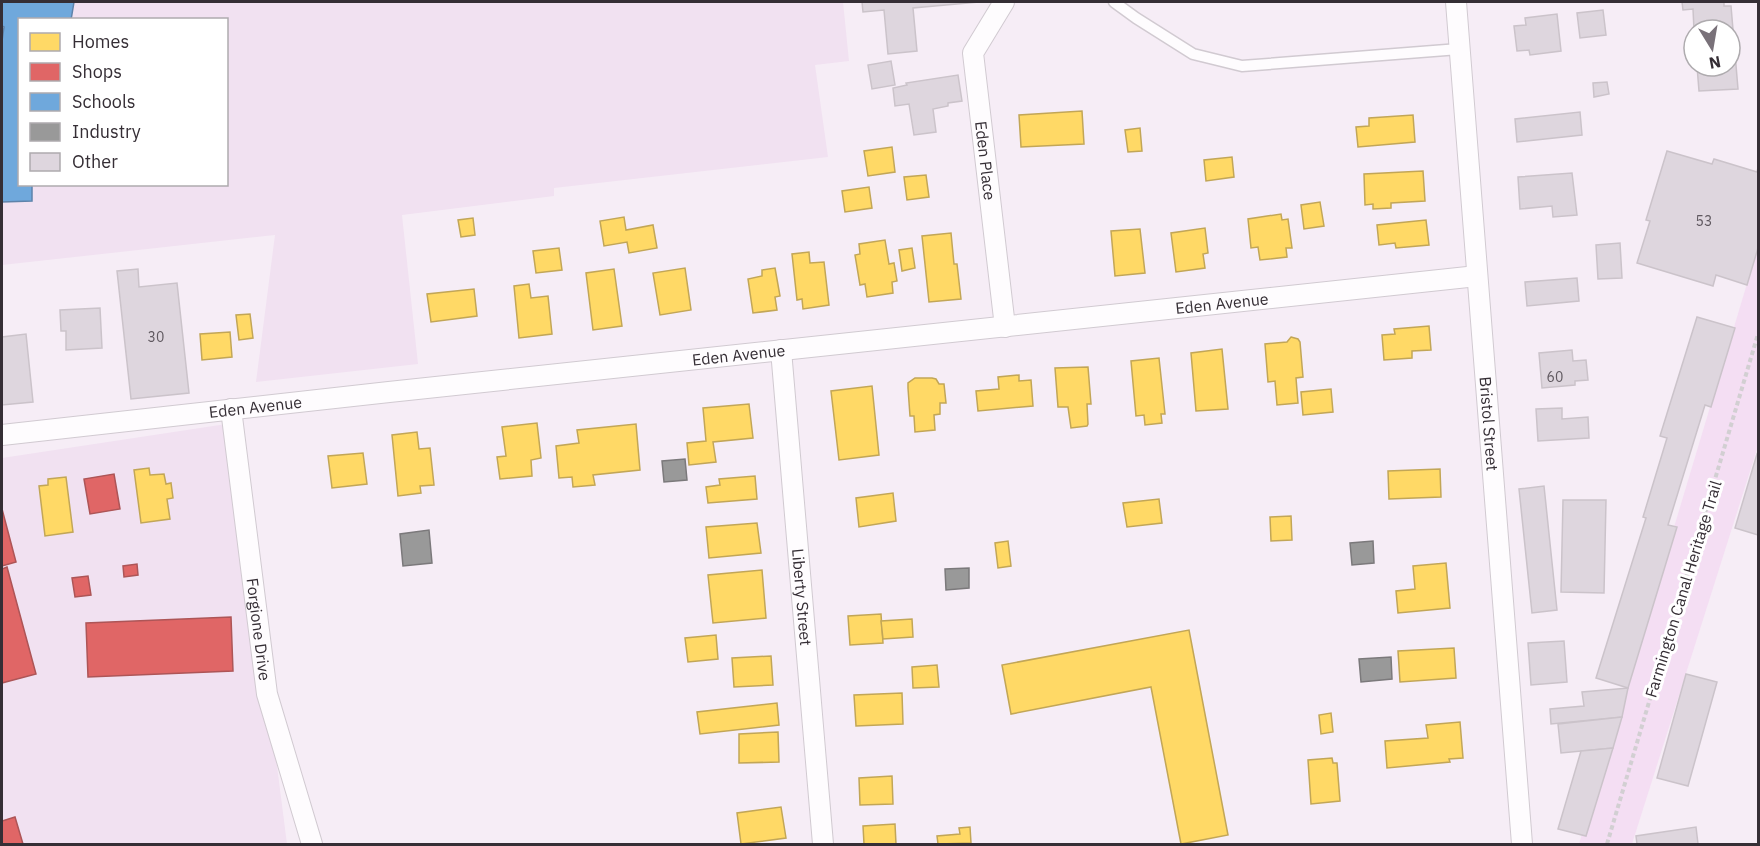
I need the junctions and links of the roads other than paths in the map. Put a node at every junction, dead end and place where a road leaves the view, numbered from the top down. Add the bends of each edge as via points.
1 (1004, 2) edge
2 (1114, 2) edge
3 (1456, 2) edge
4 (1460, 49) junction
5 (1477, 276) junction
6 (1005, 327) junction
7 (782, 350) junction
8 (231, 409) junction
9 (2, 435) edge
10 (312, 844) edge
11 (823, 844) edge
12 (1522, 844) edge

1 - 6 street, Eden Place via 974,53
2 - 4 lane via 1193,54 1242,66
3 - 4 street, Bristol Street
4 - 5 street, Bristol Street
5 - 6 street, Eden Avenue
5 - 12 street, Bristol Street
6 - 7 street, Eden Avenue
7 - 8 street, Eden Avenue
7 - 11 street, Liberty Street
8 - 9 street, Eden Avenue
8 - 10 street, Forgione Drive via 267,694

